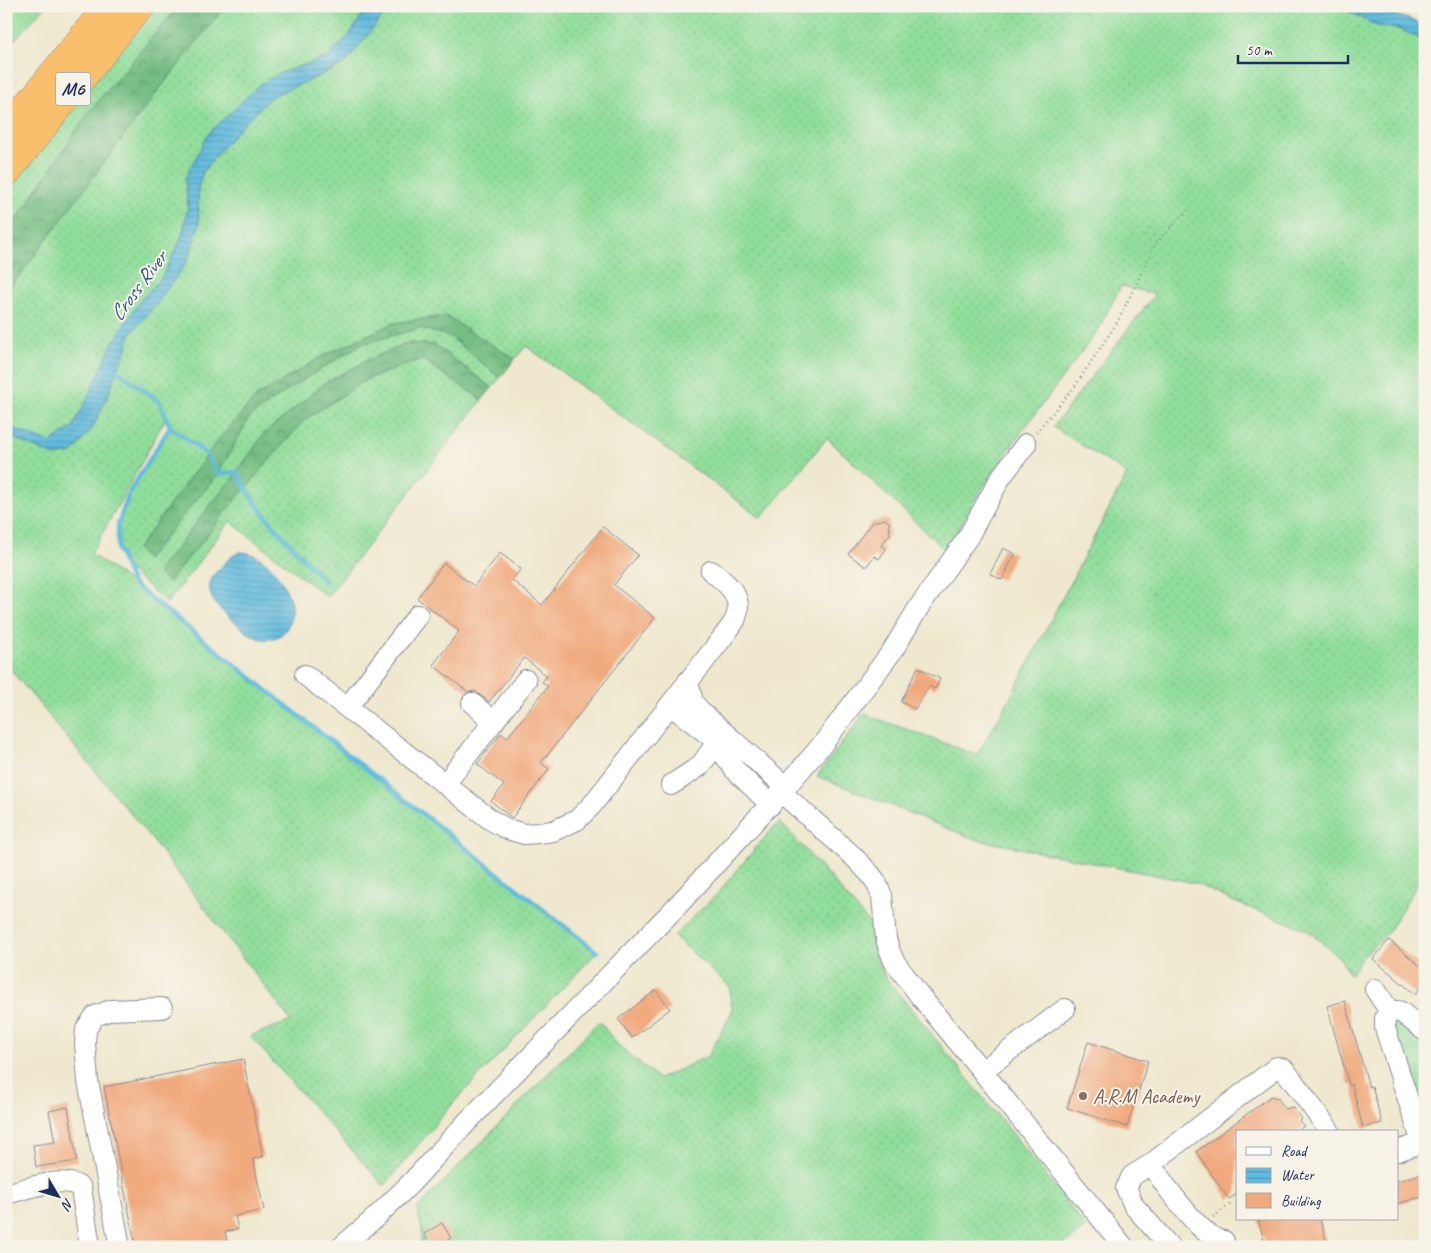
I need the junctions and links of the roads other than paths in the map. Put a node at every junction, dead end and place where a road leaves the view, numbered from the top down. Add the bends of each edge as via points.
1 (108, 6) edge
2 (141, 6) edge
3 (6, 132) edge
4 (6, 172) edge
5 (1026, 444) road end
6 (711, 571) dead end
7 (418, 615) dead end
8 (305, 675) dead end
9 (526, 680) dead end
10 (688, 681) junction
11 (472, 703) dead end
12 (670, 705) junction
13 (347, 708) junction
14 (494, 722) junction
15 (721, 737) junction
16 (700, 766) junction
17 (735, 770) junction
18 (445, 784) junction
19 (671, 785) dead end
20 (779, 795) junction
21 (1375, 989) dead end
22 (162, 1008) dead end
23 (1064, 1009) dead end
24 (1390, 1012) junction
25 (1425, 1031) edge
26 (982, 1071) junction
27 (1329, 1130) dead end
28 (1423, 1143) edge
29 (1398, 1150) edge
30 (1151, 1164) junction
31 (6, 1194) edge
32 (1223, 1245) edge
33 (90, 1247) edge
34 (120, 1247) edge
35 (341, 1247) edge
36 (1124, 1247) edge
37 (1170, 1247) edge

1 - 3 highway, M6
2 - 4 highway, M6
5 - 20 street via 1001,477 968,537 918,607 893,650 825,741
6 - 10 street via 729,585 738,606 735,620
7 - 13 street
8 - 13 street
9 - 14 street
10 - 12 street
10 - 15 street via 693,702
11 - 14 street
12 - 15 street
12 - 18 street via 592,805 577,820 553,831 524,834 507,829
13 - 18 street
14 - 18 street
15 - 16 street
15 - 17 street via 722,752
15 - 20 street
16 - 17 street via 722,762
16 - 19 street
17 - 20 street
20 - 26 street via 854,856 871,875 882,896 886,939 894,962
20 - 35 street via 411,1183
21 - 24 street
22 - 34 street via 111,1010 95,1016 86,1029 88,1081
23 - 26 street
24 - 25 street via 1401,1012
24 - 28 street via 1385,1018 1385,1028
26 - 36 street
27 - 30 street via 1284,1069 1277,1068
28 - 29 street
30 - 32 street via 1203,1230
30 - 37 street via 1132,1176 1126,1188 1134,1206
31 - 33 street via 60,1181 77,1184 81,1188

